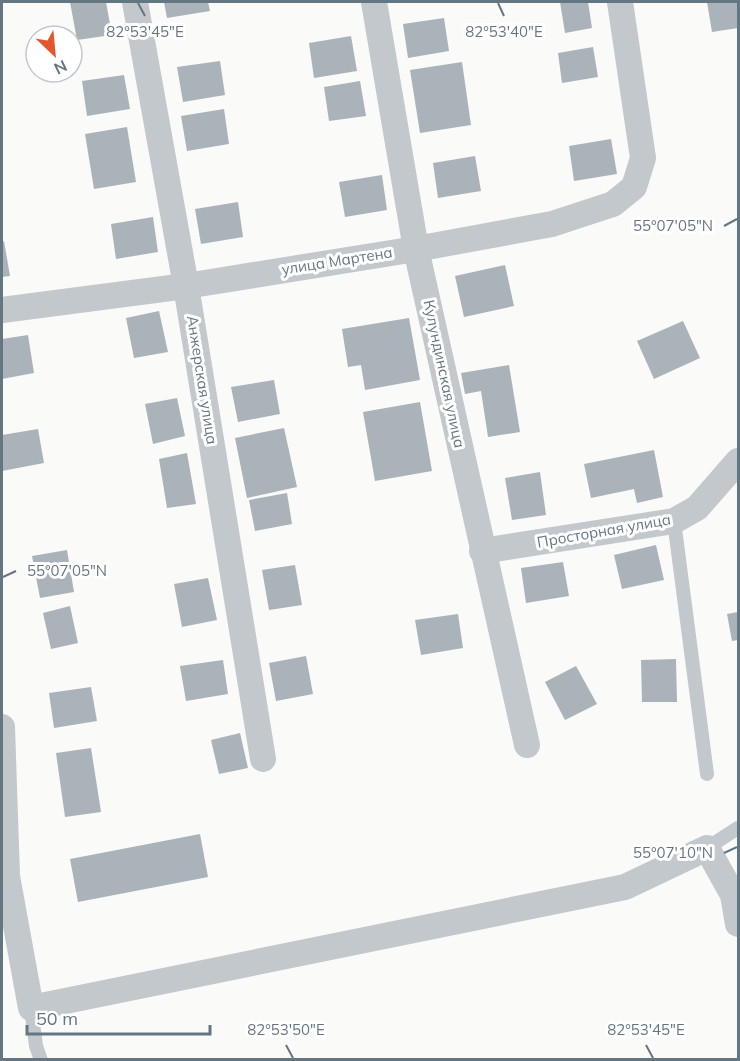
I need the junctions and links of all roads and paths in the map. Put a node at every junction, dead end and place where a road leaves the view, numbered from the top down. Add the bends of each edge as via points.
1 (135, 2) edge
2 (374, 2) edge
3 (620, 2) edge
4 (416, 249) junction
5 (186, 286) junction
6 (2, 310) edge
7 (738, 461) edge
8 (674, 521) junction
9 (483, 551) junction
10 (2, 727) edge
11 (527, 745) dead end
12 (263, 759) dead end
13 (707, 774) dead end
14 (738, 828) edge
15 (707, 848) junction
16 (738, 924) edge
17 (32, 1008) junction
18 (41, 1059) edge

1 - 5 street, Анжерская улица
2 - 4 street, Кулундинская улица
3 - 4 street, улица Мартена via 643,158 634,187 613,204 552,224
4 - 5 street, улица Мартена
4 - 9 street, Кулундинская улица
5 - 6 street, улица Мартена
5 - 12 street, Анжерская улица
7 - 8 street, Просторная улица via 697,508
8 - 9 street, Просторная улица
8 - 13 lane
9 - 11 street, Кулундинская улица
10 - 17 street via 7,876
14 - 15 lane
15 - 16 street via 733,895
15 - 17 street via 625,887
17 - 18 lane

